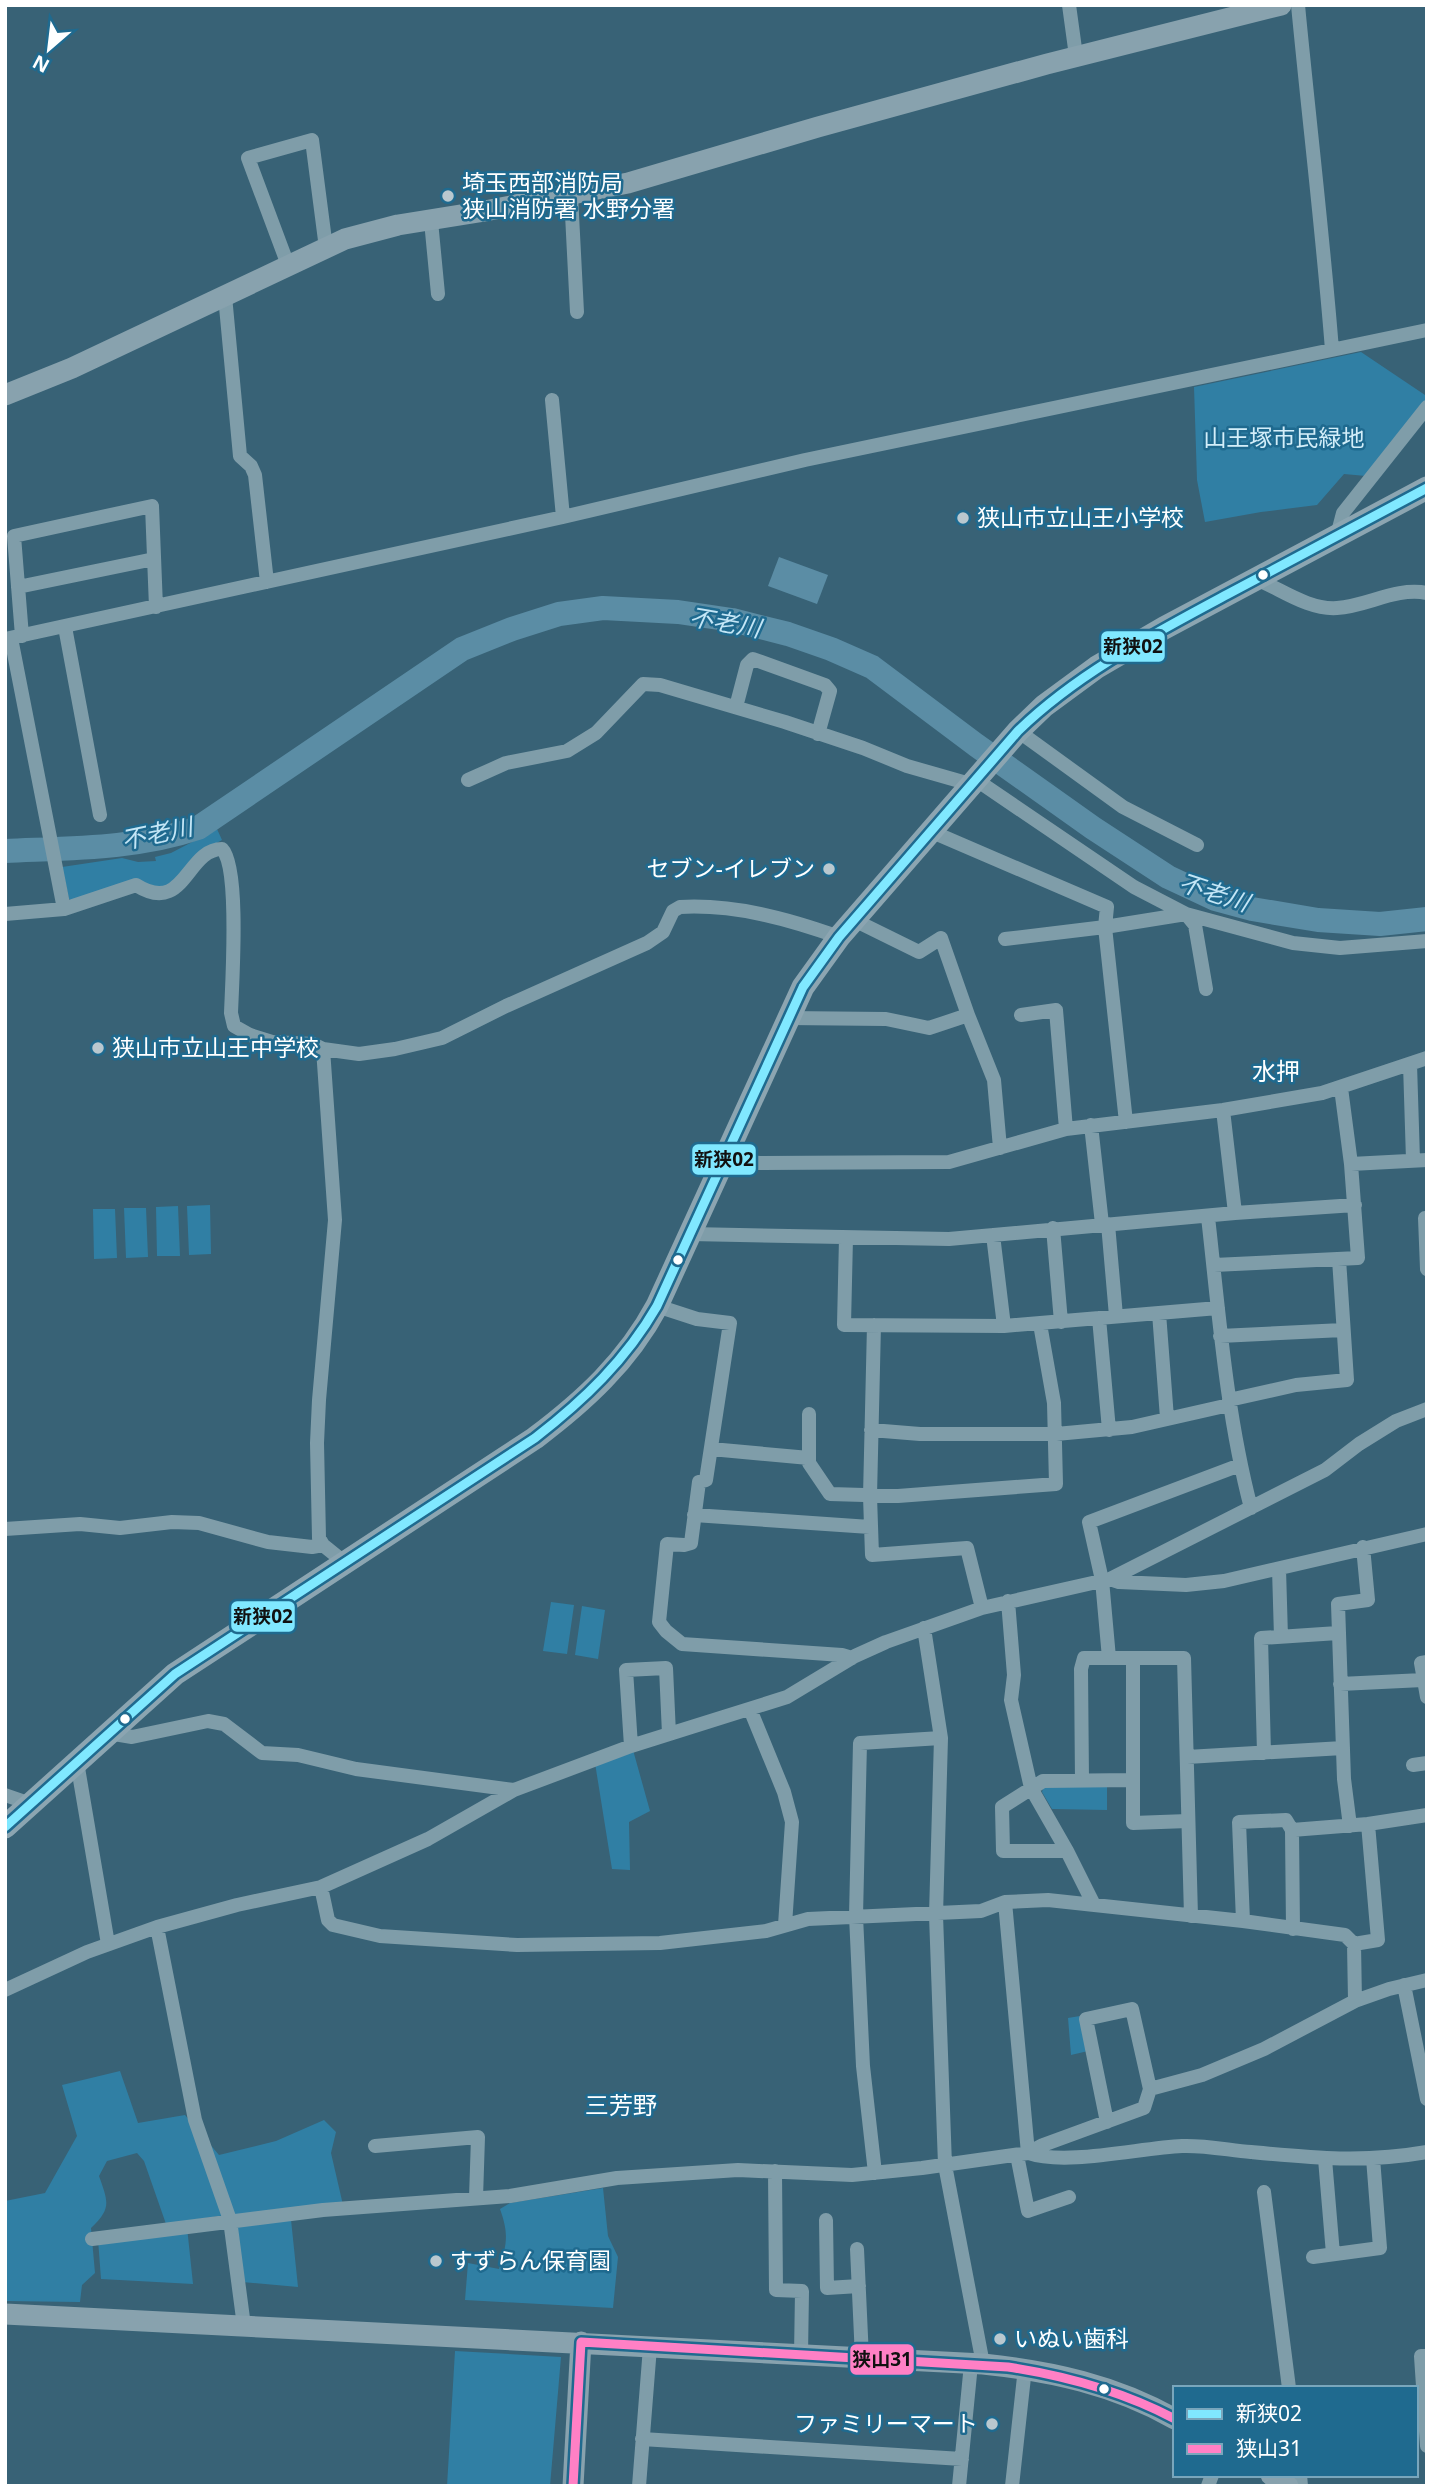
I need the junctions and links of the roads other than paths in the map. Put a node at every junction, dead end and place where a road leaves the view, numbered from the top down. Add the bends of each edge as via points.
1 (1069, 5) edge
2 (1281, 5) edge
3 (1298, 5) edge
4 (1076, 56) junction
5 (571, 195) junction
6 (430, 221) junction
7 (326, 248) junction
8 (288, 264) junction
9 (438, 294) dead end
10 (225, 296) junction
11 (577, 312) dead end
12 (1427, 330) edge
13 (1332, 349) junction
14 (5, 395) edge
15 (552, 400) dead end
16 (1427, 407) edge
17 (1427, 488) edge
18 (563, 517) junction
19 (1337, 536) junction
20 (154, 559) junction
21 (1256, 579) junction
22 (267, 582) junction
23 (18, 587) junction
24 (1427, 593) edge
25 (156, 607) junction
26 (65, 627) junction
27 (13, 638) edge
28 (736, 707) junction
29 (1018, 731) junction
30 (818, 734) junction
31 (975, 779) junction
32 (468, 780) dead end
33 (100, 815) dead end
34 (930, 831) junction
35 (1197, 845) dead end
36 (64, 909) junction
37 (5, 914) edge
38 (1186, 914) junction
39 (1105, 927) junction
40 (846, 929) junction
41 (1005, 939) dead end
42 (1427, 941) edge
43 (1206, 989) dead end
44 (1021, 1015) dead end
45 (968, 1016) junction
46 (787, 1018) junction
47 (323, 1049) junction
48 (1427, 1058) edge
49 (1410, 1064) junction
50 (1341, 1088) junction
51 (1223, 1110) junction
52 (1126, 1122) junction
53 (1091, 1125) junction
54 (1066, 1129) junction
55 (1000, 1148) junction
56 (724, 1160) junction
57 (1420, 1160) edge
58 (1351, 1164) junction
59 (1355, 1205) junction
60 (1234, 1213) junction
61 (1208, 1217) junction
62 (1425, 1218) dead end
63 (1105, 1224) junction
64 (1053, 1228) junction
65 (690, 1234) junction
66 (993, 1235) junction
67 (846, 1238) junction
68 (1339, 1259) junction
69 (1214, 1265) junction
70 (1427, 1269) edge
71 (657, 1306) junction
72 (1218, 1308) junction
73 (1158, 1313) junction
74 (1116, 1316) junction
75 (1099, 1318) junction
76 (1060, 1322) junction
77 (1040, 1324) junction
78 (874, 1325) junction
79 (1004, 1326) junction
80 (1343, 1330) junction
81 (1220, 1336) junction
82 (1229, 1402) junction
83 (1427, 1409) edge
84 (809, 1414) dead end
85 (1167, 1418) junction
86 (871, 1430) junction
87 (1110, 1430) junction
88 (1056, 1434) junction
89 (710, 1449) junction
90 (809, 1458) junction
91 (1240, 1465) junction
92 (870, 1496) junction
93 (1251, 1508) junction
94 (694, 1515) junction
95 (870, 1527) junction
96 (5, 1529) edge
97 (1427, 1534) edge
98 (323, 1545) junction
99 (1363, 1547) junction
100 (344, 1562) junction
101 (1279, 1569) junction
102 (1106, 1580) junction
103 (1008, 1601) junction
104 (982, 1608) junction
105 (924, 1628) junction
106 (1338, 1633) junction
107 (1281, 1637) junction
108 (1109, 1657) junction
109 (852, 1658) junction
110 (1133, 1658) junction
111 (1427, 1662) edge
112 (1423, 1680) junction
113 (1340, 1684) junction
114 (1427, 1697) edge
115 (750, 1710) junction
116 (108, 1733) junction
117 (669, 1734) junction
118 (941, 1738) junction
119 (631, 1746) junction
120 (1343, 1748) junction
121 (1264, 1753) junction
122 (1187, 1757) junction
123 (77, 1762) junction
124 (1082, 1780) junction
125 (1132, 1780) junction
126 (1031, 1788) junction
127 (514, 1790) junction
128 (5, 1795) edge
129 (31, 1804) junction
130 (1427, 1815) edge
131 (1188, 1821) junction
132 (1368, 1824) junction
133 (1350, 1826) junction
134 (5, 1827) edge
135 (1292, 1830) junction
136 (1068, 1851) junction
137 (321, 1887) junction
138 (1005, 1902) junction
139 (1094, 1905) junction
140 (936, 1914) junction
141 (856, 1916) junction
142 (1191, 1916) junction
143 (1243, 1922) junction
144 (785, 1925) junction
145 (156, 1927) junction
146 (1293, 1929) junction
147 (108, 1944) junction
148 (1354, 1944) junction
149 (1427, 1980) edge
150 (1404, 1985) junction
151 (5, 1990) edge
152 (1354, 2001) junction
153 (1150, 2089) junction
154 (1427, 2099) edge
155 (1107, 2122) junction
156 (375, 2146) dead end
157 (1427, 2152) edge
158 (1022, 2154) junction
159 (1373, 2158) junction
160 (1325, 2159) junction
161 (945, 2165) junction
162 (775, 2171) junction
163 (875, 2173) junction
164 (1264, 2192) dead end
165 (1069, 2197) dead end
166 (476, 2198) junction
167 (230, 2220) junction
168 (826, 2220) dead end
169 (92, 2239) dead end
170 (857, 2249) dead end
171 (1333, 2254) junction
172 (1313, 2257) dead end
173 (859, 2286) junction
174 (5, 2314) edge
175 (244, 2326) junction
176 (581, 2342) junction
177 (650, 2347) junction
178 (801, 2355) junction
179 (1427, 2356) edge
180 (862, 2358) junction
181 (977, 2364) junction
182 (1025, 2368) junction
183 (1289, 2386) edge
184 (1173, 2418) edge
185 (642, 2439) junction
186 (1427, 2445) edge
187 (962, 2459) junction
188 (573, 2486) edge
189 (639, 2486) edge
190 (959, 2486) edge
191 (1012, 2486) edge

1 - 4 street
2 - 4 street
3 - 13 street
4 - 5 street
5 - 6 street
5 - 11 street
6 - 7 street via 398,225
6 - 9 street
7 - 8 street
7 - 8 street via 312,140 248,158
8 - 10 street
10 - 14 street
10 - 22 street via 240,456 255,475
12 - 13 street
13 - 18 street via 804,460
15 - 18 street
16 - 19 street via 1343,513
17 - 19 main road
18 - 22 street
19 - 21 main road
20 - 23 street
20 - 23 street via 152,506 14,536
20 - 25 street
21 - 24 street via 1310,604 1337,608 1411,591
21 - 29 main road via 1097,667
22 - 25 street
23 - 27 street
25 - 26 street
26 - 27 street
26 - 33 street
27 - 36 street
28 - 30 street
28 - 30 street via 747,665 753,659 825,685 830,691
28 - 32 street via 643,684 596,733 567,751 506,762
29 - 31 main road
29 - 35 street via 1123,807
30 - 31 street via 907,766
31 - 34 main road
31 - 38 street via 1135,887
34 - 39 street via 1107,907
34 - 40 main road
36 - 37 street
36 - 47 street via 136,885 149,893 165,893 209,852 222,849 230,867 233,906 234,1027 272,1042 313,1044
38 - 39 street
38 - 42 street via 1293,943 1340,948
38 - 43 street via 1195,925
39 - 41 street
39 - 52 street
40 - 45 street via 919,952 941,938
40 - 46 main road via 803,987
40 - 47 street via 733,910 680,907 673,911 663,932 647,943 443,1038 359,1054
44 - 54 street via 1056,1010
45 - 46 street via 929,1028 886,1019
45 - 55 street via 994,1080
46 - 56 main road
47 - 98 street via 335,1220 317,1443 318,1538
48 - 49 street
49 - 50 street
49 - 57 street
50 - 51 street
50 - 58 street
51 - 52 street
51 - 60 street
52 - 53 street
53 - 54 street
53 - 63 street
54 - 55 street
55 - 56 street via 949,1162
56 - 65 main road
57 - 58 street
58 - 59 street
59 - 60 street
59 - 68 street via 1358,1258
60 - 61 street
61 - 63 street
61 - 69 street
62 - 70 street
63 - 64 street
63 - 74 street
64 - 66 street
64 - 76 street
65 - 67 street
65 - 71 main road
66 - 67 street
66 - 79 street
67 - 78 street via 845,1325
68 - 69 street
68 - 80 street
69 - 72 street
71 - 89 street via 697,1319 730,1323
71 - 100 main road via 623,1360 570,1411
72 - 73 street
72 - 81 street
73 - 74 street
73 - 85 street
74 - 75 street
75 - 76 street
75 - 87 street
76 - 77 street
77 - 79 street
77 - 88 street
78 - 79 street
78 - 86 street
80 - 81 street
80 - 82 street via 1347,1380 1296,1385
81 - 82 street
82 - 85 street
82 - 91 street
83 - 93 street via 1396,1421 1325,1470
84 - 90 street
85 - 87 street
86 - 88 street
86 - 92 street
87 - 88 street
88 - 92 street via 1056,1484
89 - 90 street
89 - 94 street
90 - 92 street via 830,1494
91 - 93 street
91 - 102 street via 1089,1522
92 - 95 street
93 - 102 street
94 - 95 street
94 - 109 street via 691,1543 667,1544 659,1622 666,1632 682,1644
95 - 104 street via 872,1555 967,1548
96 - 98 street via 80,1524 120,1528 172,1522 199,1524 261,1541
97 - 99 street
98 - 100 street
99 - 101 street
99 - 106 street via 1368,1601 1338,1604
100 - 116 main road via 175,1674
101 - 102 street via 1186,1585
101 - 107 street
102 - 103 street
102 - 108 street
103 - 104 street
103 - 126 street via 1012,1700
104 - 105 street
105 - 109 street
105 - 118 street
106 - 107 street
106 - 113 street
107 - 121 street via 1261,1638
108 - 110 street
108 - 124 street via 1084,1658 1081,1669
109 - 115 street via 787,1697
110 - 122 street via 1184,1658
110 - 125 street
111 - 112 street via 1422,1662
112 - 113 street
112 - 114 street
113 - 120 street
115 - 117 street
115 - 144 street via 792,1822
116 - 123 main road
116 - 127 street via 132,1737 216,1722 262,1754 298,1755 356,1769
117 - 119 street
117 - 119 street via 666,1668 626,1670
118 - 140 street
118 - 141 street via 860,1743
119 - 127 street
120 - 121 street
120 - 133 street
121 - 122 street
122 - 131 street
123 - 129 main road
123 - 147 street
124 - 125 street
124 - 126 street via 1043,1781
125 - 131 street via 1133,1823
126 - 136 street
126 - 136 street via 1002,1807 1003,1851
127 - 137 street via 428,1839
128 - 129 street
129 - 134 main road
130 - 132 street
131 - 142 street
132 - 133 street
132 - 148 street via 1378,1940
133 - 135 street
135 - 143 street via 1286,1820 1239,1822
135 - 146 street
136 - 139 street
137 - 144 street via 333,1925 380,1936 517,1945 660,1943
137 - 145 street
138 - 139 street
138 - 140 street via 981,1911
138 - 158 street
139 - 142 street
140 - 141 street
140 - 161 street
141 - 144 street
141 - 163 street via 863,2066
142 - 143 street
143 - 146 street
145 - 147 street
145 - 167 street via 195,2120
146 - 148 street via 1345,1936
147 - 151 street
148 - 152 street
149 - 150 street
150 - 152 street
150 - 154 street
152 - 153 street via 1264,2049 1202,2075
153 - 155 street via 1144,2108
153 - 155 street via 1132,2010 1086,2019
155 - 158 street
156 - 166 street via 478,2137
157 - 159 street
158 - 160 street via 1063,2158 1184,2146
158 - 161 street
158 - 165 street via 1028,2211
159 - 160 street
159 - 171 street via 1380,2248
160 - 171 street
161 - 163 street
161 - 181 street
162 - 163 street
162 - 166 street via 631,2177
162 - 178 street via 776,2290 802,2291
164 - 183 street
166 - 167 street
167 - 169 street
167 - 175 street
168 - 173 street via 827,2288
170 - 173 street
171 - 172 street
173 - 180 street
174 - 175 street
175 - 176 street
176 - 177 street
176 - 188 street
177 - 178 street
177 - 185 street
178 - 180 street
179 - 186 street via 1420,2356
180 - 181 street
181 - 182 street
181 - 187 street
182 - 184 street via 1091,2383
182 - 191 street
185 - 187 street
185 - 189 street
187 - 190 street

